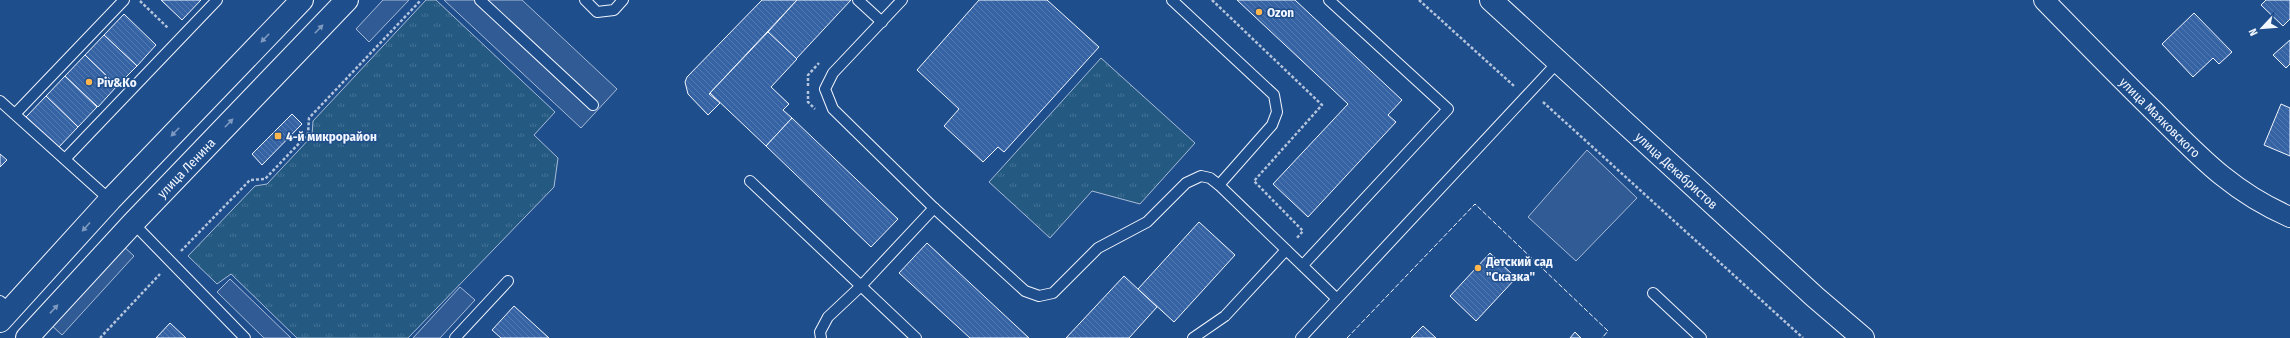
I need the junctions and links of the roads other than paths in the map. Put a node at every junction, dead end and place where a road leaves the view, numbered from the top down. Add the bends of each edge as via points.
1 (124, 0) edge
2 (216, 0) edge
3 (302, 0) edge
4 (348, 0) edge
5 (480, 0) edge
6 (585, 0) edge
7 (623, 0) edge
8 (858, 0) edge
9 (902, 0) edge
10 (1172, 0) edge
11 (1330, 0) edge
12 (1491, 0) edge
13 (2044, 0) edge
14 (882, 22) junction
15 (1558, 62) junction
16 (0, 101) edge
17 (593, 104) dead end
18 (15, 114) junction
19 (65, 159) junction
20 (750, 181) dead end
21 (1219, 185) junction
22 (110, 200) junction
23 (934, 208) junction
24 (2290, 217) edge
25 (133, 223) junction
26 (1286, 250) junction
27 (1302, 265) junction
28 (50, 266) junction
29 (508, 281) dead end
30 (861, 286) junction
31 (74, 288) junction
32 (1653, 293) dead end
33 (1338, 299) junction
34 (4, 310) edge
35 (36, 335) edge
36 (1304, 337) edge
37 (245, 338) edge
38 (455, 338) edge
39 (821, 338) edge
40 (916, 338) edge
41 (1193, 338) edge
42 (1701, 338) edge
43 (1863, 338) edge

1 - 18 lane
2 - 19 lane
3 -> 22 main road
25 -> 4 main road, улица Ленина
5 - 17 lane
6 - 7 lane via 598,12 614,10
8 - 14 lane
9 - 14 lane
10 - 21 lane via 1274,95 1277,112 1272,125
11 - 27 lane via 1448,109
12 - 15 main road, улица Декабристов
13 - 24 street, улица Маяковского via 2214,171 2239,191
14 - 23 lane via 834,73 825,89 833,109
15 - 33 lane
15 - 43 main road, улица Декабристов
16 - 18 lane
18 - 19 lane
19 - 22 lane
20 - 30 lane
21 - 23 lane via 1210,178 1201,176 1186,183 1147,222 1098,248 1053,293 1039,296 1025,291
21 - 26 lane
22 -> 28 main road
23 - 30 lane
25 - 31 main road, улица Ленина
25 - 37 lane
26 - 27 lane
26 - 41 lane via 1225,316
27 - 33 lane
28 - 31 main road
28 - 34 main road
29 - 38 lane
30 - 39 lane via 828,317 820,332
30 - 40 lane
35 -> 31 main road, улица Ленина
32 - 42 lane
33 - 36 lane

